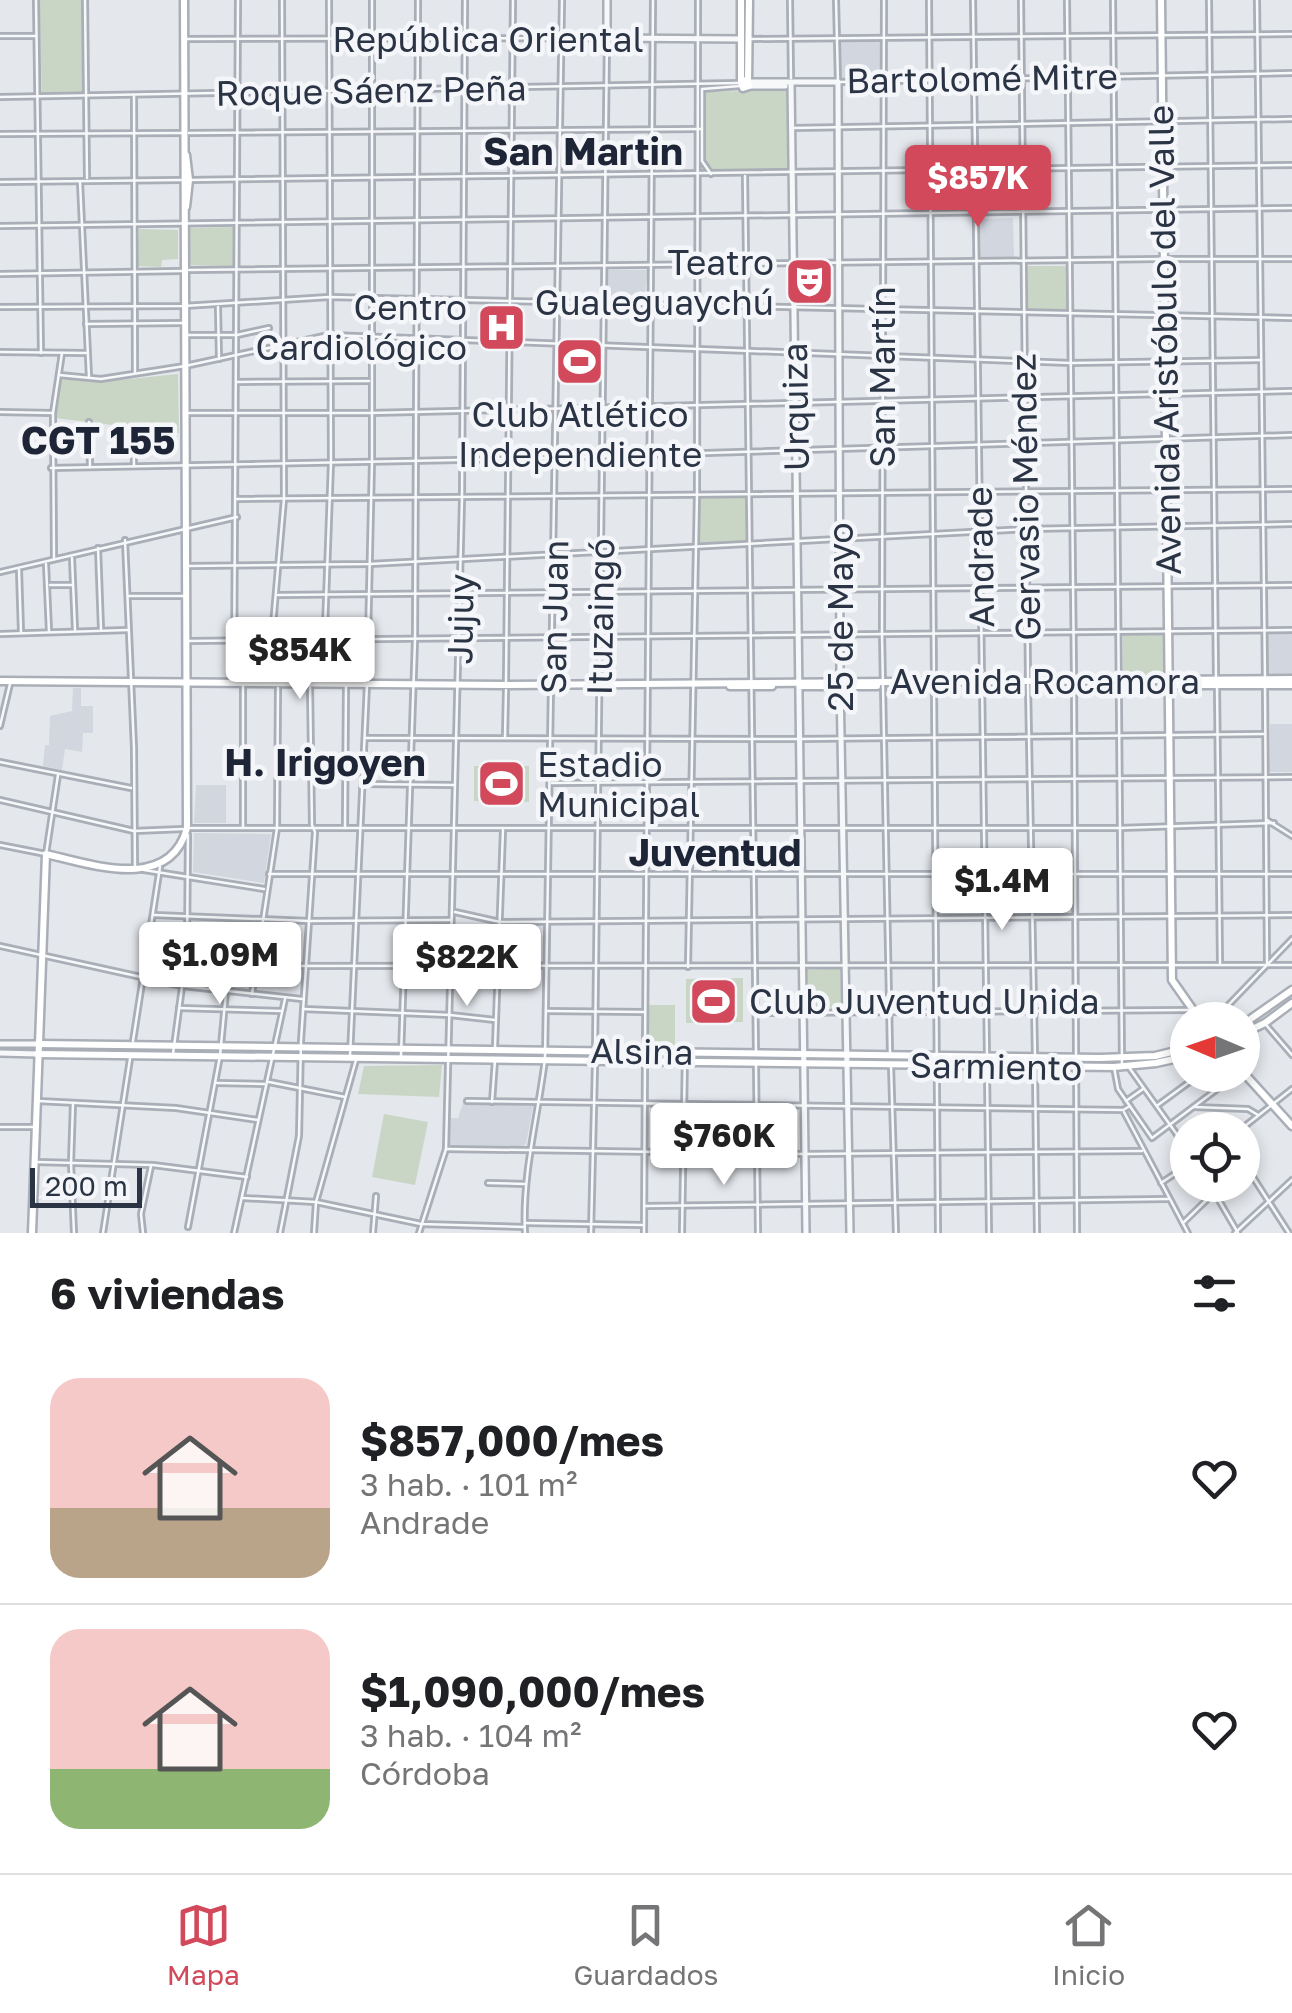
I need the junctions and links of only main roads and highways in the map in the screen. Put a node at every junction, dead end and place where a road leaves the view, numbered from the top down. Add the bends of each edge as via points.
1 (184, 0) edge
2 (741, 0) edge
3 (749, 0) edge
4 (1162, 0) edge
5 (745, 39) junction
6 (745, 84) road end
7 (0, 681) edge
8 (1292, 682) edge
9 (187, 683) junction
10 (1168, 683) junction
11 (1292, 990) edge
12 (1187, 1002) edge
13 (1292, 1002) edge
14 (1260, 1015) edge
15 (1260, 1025) edge
16 (38, 1049) junction
17 (1170, 1052) edge
18 (449, 1054) junction
19 (685, 1056) junction
20 (1170, 1058) edge
21 (804, 1059) junction
22 (936, 1061) junction
23 (1122, 1062) junction
24 (1259, 1092) edge
25 (1292, 1126) edge
26 (32, 1233) edge

1 - 9 main road
2 - 5 main road
3 - 5 main road
4 - 10 main road, Avenida Aristóbulo del Valle
5 - 6 main road
7 - 9 main road, Avenida Rocamora
8 - 10 main road, Avenida Rocamora
9 - 10 main road, Avenida Rocamora
9 - 16 main road via 187,828 181,846 160,868 64,857 49,862
10 - 12 main road, Avenida Aristóbulo del Valle via 1172,980
11 - 14 main road
13 - 15 main road
16 - 18 main road, Alsina via 173,1056
16 - 18 main road, Alsina via 401,1048
16 - 26 main road
17 - 23 main road, Sarmiento
18 - 19 main road, Alsina
19 - 21 main road, Alsina
19 - 21 main road, Alsina
20 - 23 main road, Sarmiento
21 - 22 main road, Sarmiento
21 - 22 main road, Sarmiento via 848,1054
22 - 23 main road, Sarmiento
24 - 25 main road

